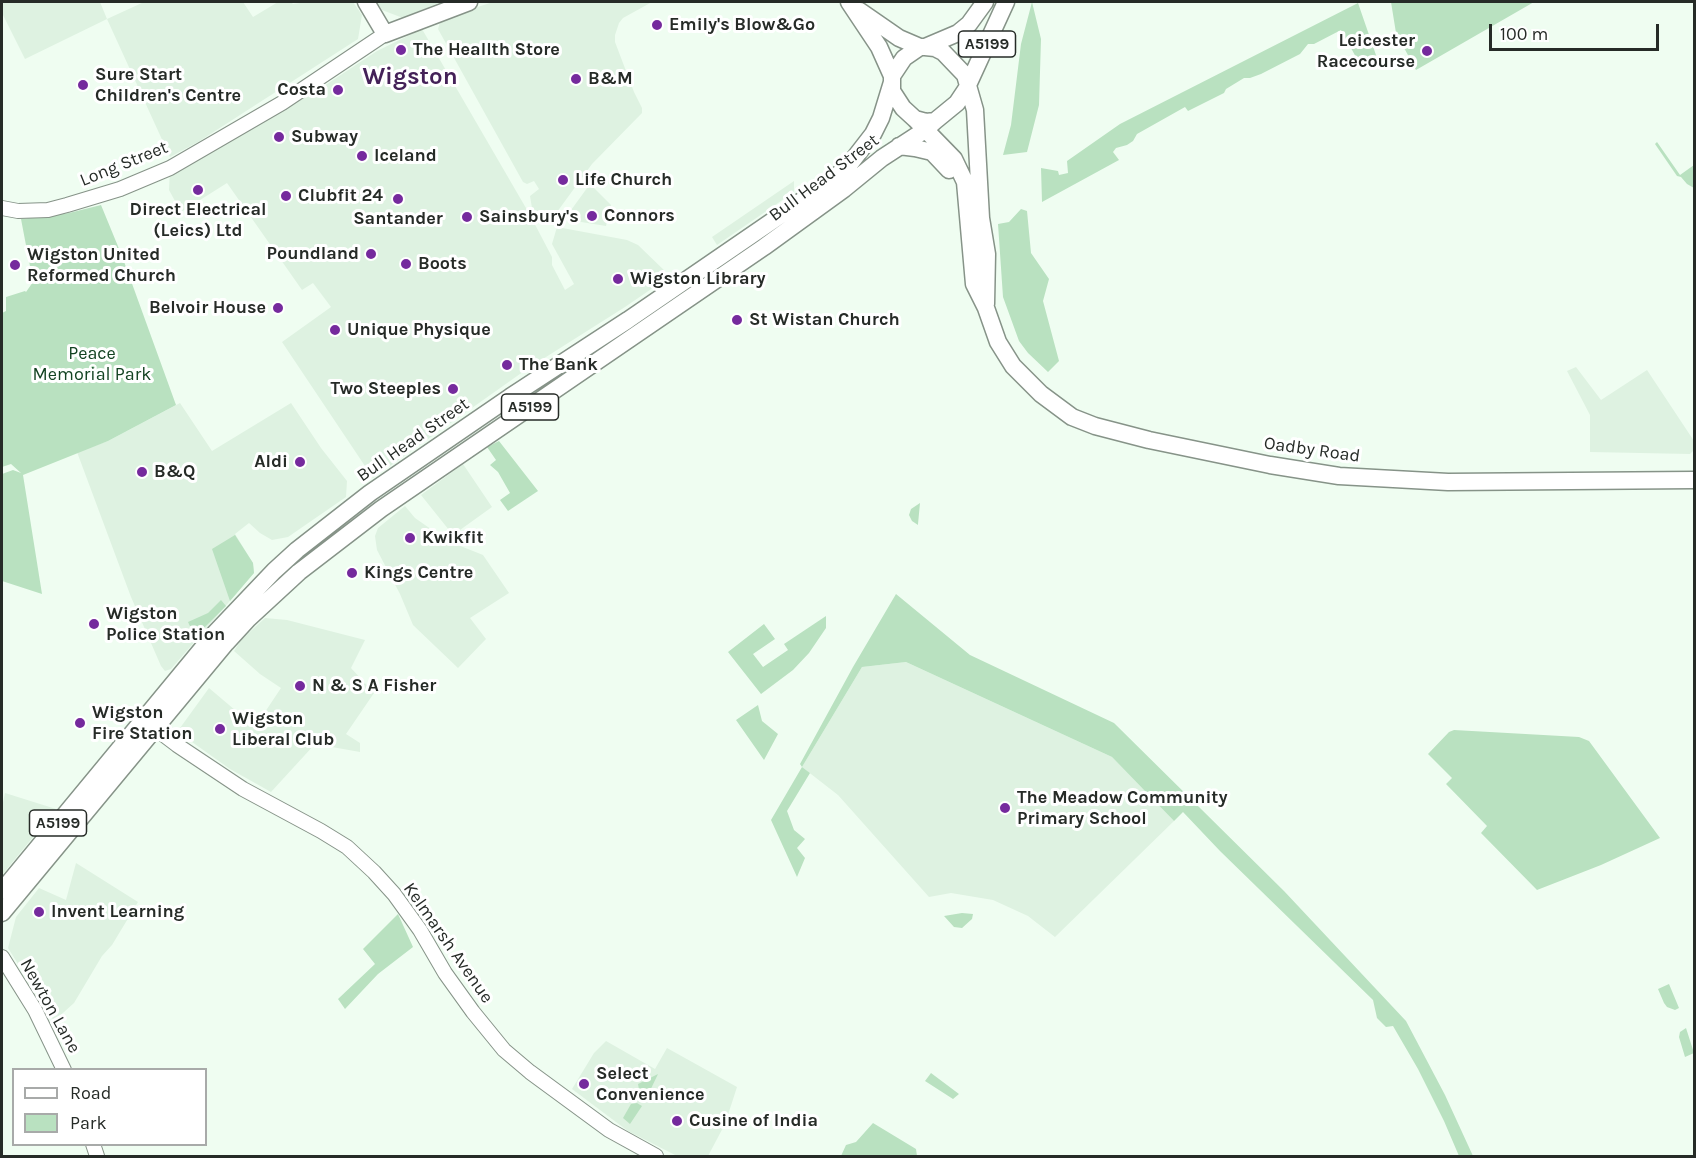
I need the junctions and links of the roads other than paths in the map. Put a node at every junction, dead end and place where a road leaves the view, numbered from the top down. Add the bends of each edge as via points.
1 (366, 2) edge
2 (469, 2) edge
3 (985, 2) edge
4 (1005, 2) edge
5 (852, 4) edge
6 (385, 34) junction
7 (923, 47) junction
8 (892, 79) junction
9 (968, 87) junction
10 (925, 123) junction
11 (899, 146) junction
12 (968, 199) junction
13 (2, 208) edge
14 (986, 308) junction
15 (1695, 480) edge
16 (148, 723) junction
17 (5, 902) edge
18 (2, 958) edge
19 (63, 1068) edge
20 (656, 1156) edge

1 - 6 main road
2 - 6 main road
3 - 7 main road, A5199 via 958,33
4 - 9 main road, A5199
5 - 7 main road via 892,34
5 - 8 main road via 879,47
6 - 13 street, Long Street via 282,103 170,168 120,189 48,210
7 - 8 main road via 904,58
7 - 9 main road via 943,52 965,75
8 - 10 main road via 896,99
8 - 16 main road, Bull Head Street / A5199 via 873,134 832,180 510,397 297,550 257,587
9 - 10 main road via 957,103
9 - 14 main road, Oadby Road via 975,110 987,254
10 - 11 main road, Bull Head Street / A5199
10 - 12 main road, Oadby Road via 954,159
11 - 12 main road via 932,152 946,165
11 - 16 main road, Bull Head Street / A5199 via 773,241 381,509 312,562 248,619
12 - 14 main road, Oadby Road via 974,284
14 - 15 main road, Oadby Road via 998,342 1013,366 1072,417 1095,426 1270,465 1339,476 1448,482
16 - 17 main road, Bull Head Street / A5199
16 - 17 main road, Bull Head Street / A5199 via 63,839
16 - 20 street, Kelmarsh Avenue via 243,789 347,848 394,894 452,983 504,1050 609,1130
18 - 19 street, Newton Lane via 35,1010

